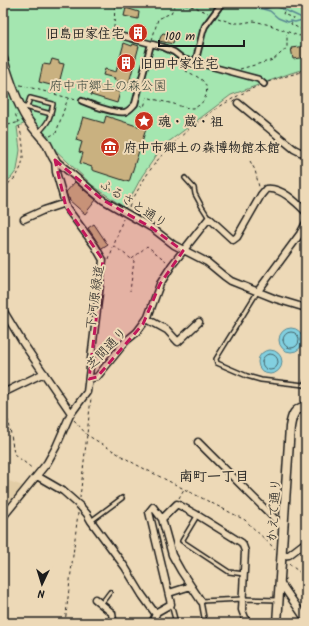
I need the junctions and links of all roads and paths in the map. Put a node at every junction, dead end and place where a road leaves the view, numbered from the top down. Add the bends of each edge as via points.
1 (115, 3) edge
2 (173, 3) edge
3 (176, 3) edge
4 (222, 3) edge
5 (278, 3) edge
6 (306, 5) edge
7 (286, 6) junction
8 (213, 15) junction
9 (306, 27) edge
10 (287, 32) junction
11 (306, 33) edge
12 (114, 34) joint
13 (151, 44) junction
14 (3, 59) edge
15 (195, 63) junction
16 (230, 72) junction
17 (306, 72) edge
18 (262, 84) junction
19 (16, 88) dead end
20 (3, 90) edge
21 (10, 90) dead end
22 (68, 98) junction
23 (82, 101) joint
24 (238, 102) dead end
25 (135, 104) junction
26 (21, 108) junction
27 (3, 112) edge
28 (51, 114) junction
29 (27, 119) junction
30 (18, 123) junction
31 (8, 125) junction
32 (39, 133) junction
33 (44, 140) junction
34 (3, 145) edge
35 (306, 154) edge
36 (55, 160) junction
37 (250, 161) dead end
38 (185, 178) dead end
39 (3, 187) edge
40 (261, 195) junction
41 (64, 203) junction
42 (126, 212) junction
43 (306, 212) edge
44 (209, 218) junction
45 (24, 220) dead end
46 (306, 223) edge
47 (114, 246) junction
48 (183, 251) junction
49 (132, 259) junction
50 (109, 261) dead end
51 (172, 266) junction
52 (130, 291) dead end
53 (258, 291) junction
54 (306, 308) edge
55 (3, 310) edge
56 (147, 319) junction
57 (199, 322) dead end
58 (44, 373) junction
59 (89, 379) junction
60 (306, 381) edge
61 (3, 393) edge
62 (91, 393) dead end
63 (306, 406) edge
64 (70, 414) junction
65 (3, 415) edge
66 (87, 435) junction
67 (198, 442) dead end
68 (38, 475) junction
69 (184, 489) junction
70 (122, 498) dead end
71 (177, 504) junction
72 (79, 505) junction
73 (197, 515) junction
74 (3, 517) edge
75 (162, 518) junction
76 (91, 521) junction
77 (283, 527) junction
78 (306, 542) edge
79 (280, 556) junction
80 (244, 574) junction
81 (306, 577) edge
82 (280, 582) junction
83 (191, 586) junction
84 (110, 592) dead end
85 (169, 593) junction
86 (95, 599) dead end
87 (243, 599) junction
88 (278, 600) junction
89 (201, 601) junction
90 (101, 604) junction
91 (171, 604) junction
92 (155, 613) junction
93 (306, 620) edge
94 (65, 623) edge
95 (112, 623) edge
96 (152, 623) edge
97 (176, 623) edge
98 (205, 623) edge
99 (247, 623) edge
100 (277, 623) edge

1 - 12 path
2 - 3 path
3 - 8 path
3 - 13 path via 171,13 158,20
4 - 8 street
5 - 7 path
6 - 7 path
7 - 9 path via 283,14 293,18 291,24 300,29
8 - 10 path via 232,23 254,21
8 - 15 street via 203,31
10 - 11 path via 299,36
10 - 16 path via 287,48 273,60
12 - 13 street
13 - 15 street via 163,47
13 - 25 street
14 - 26 street, ふるさと通り
15 - 16 street
15 - 25 path via 187,67 186,71 198,77 206,86 205,97 199,106 190,108 147,97 144,107
16 - 18 street via 258,79
17 - 18 path, 下河原緑道
18 - 42 path, 下河原緑道 via 214,110 167,149 137,191
19 - 22 path via 21,85
20 - 21 street
22 - 23 path
22 - 33 path via 56,132
23 - 25 street via 125,112
24 - 35 street via 294,149
26 - 28 lane
26 - 28 lane via 30,98 53,104
26 - 29 street, ふるさと通り
26 - 30 path
27 - 31 path
28 - 32 lane
29 - 30 path
29 - 32 street, ふるさと通り
30 - 31 path
30 - 39 path via 23,142 20,169 15,178
31 - 34 path
32 - 33 street, ふるさと通り
33 - 36 street, ふるさと通り
36 - 41 street
36 - 42 street, ふるさと通り via 103,200
37 - 40 path via 256,170
38 - 44 lane via 194,188
40 - 43 street via 266,189 277,189
40 - 44 street via 233,240
41 - 45 street
41 - 59 street via 102,260
42 - 47 path, 下河原緑道
42 - 48 street, ふるさと通り
44 - 48 street, 芝間通り
46 - 53 street
47 - 49 path
47 - 50 path, 下河原緑道
48 - 51 street, 芝間通り
48 - 53 street, ふるさと通り via 207,262 231,281
49 - 51 path via 147,246
49 - 52 path via 134,261
51 - 56 street, 芝間通り via 160,284
53 - 54 street, ふるさと通り
53 - 60 lane via 216,359 217,363 261,380 304,385
55 - 58 street
56 - 57 street via 167,330 178,342
56 - 59 street, 芝間通り via 97,377
58 - 61 street
58 - 64 street
59 - 64 street, 芝間通り via 87,392
62 - 66 path
63 - 77 street, かえで通り via 295,412 290,427
64 - 66 path
64 - 68 street, 芝間通り via 51,456
65 - 68 path via 8,422 14,454
66 - 69 path
66 - 72 path
67 - 77 street
68 - 72 street
68 - 74 street, 芝間通り
69 - 71 path
69 - 79 path via 245,520
70 - 76 lane
71 - 73 street
71 - 75 street
72 - 76 street
72 - 94 path
73 - 80 street via 242,543 245,551
73 - 80 lane via 182,541 229,572
75 - 83 street via 172,554
75 - 85 street via 153,507 149,512
76 - 92 street via 126,567
77 - 79 street, かえで通り
78 - 79 street via 289,555
79 - 81 path
79 - 82 street, かえで通り
80 - 87 street
82 - 88 street, かえで通り
82 - 93 street
83 - 85 street
83 - 89 street
84 - 90 lane
85 - 91 street
86 - 90 street
87 - 88 lane
87 - 89 lane
87 - 99 street via 242,610
88 - 100 street, かえで通り
89 - 98 lane
90 - 95 street via 112,613
91 - 92 street
91 - 97 lane
92 - 96 street

